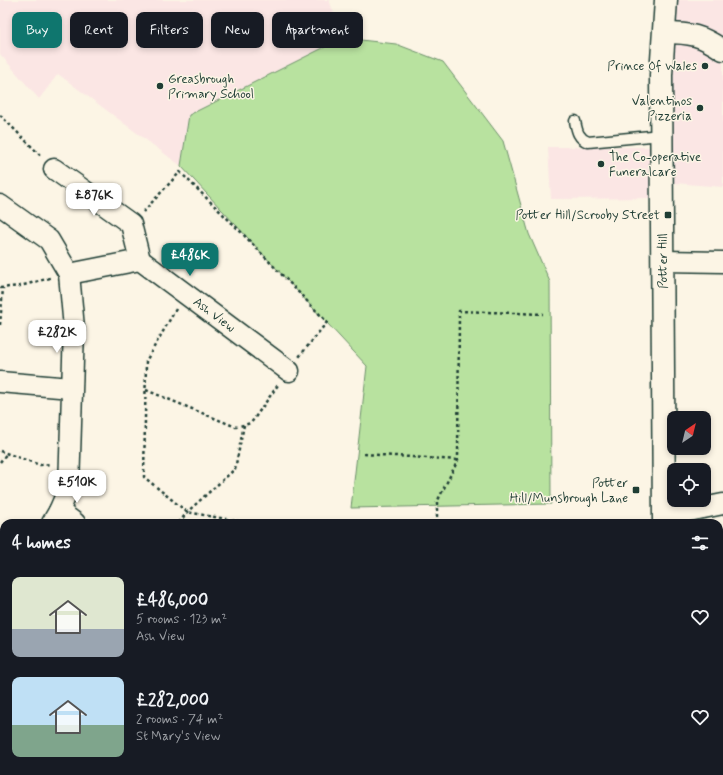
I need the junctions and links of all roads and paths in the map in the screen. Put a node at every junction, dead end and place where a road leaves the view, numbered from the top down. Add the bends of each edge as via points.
1 (666, 0) edge
2 (664, 33) junction
3 (723, 50) edge
4 (0, 115) edge
5 (575, 121) dead end
6 (661, 135) junction
7 (54, 170) joint
8 (0, 205) edge
9 (131, 224) junction
10 (140, 260) junction
11 (663, 261) junction
12 (723, 262) edge
13 (69, 274) junction
14 (2, 288) edge
15 (185, 293) junction
16 (543, 314) dead end
17 (0, 325) edge
18 (289, 371) junction
19 (0, 382) edge
20 (72, 388) junction
21 (146, 390) junction
22 (244, 425) junction
23 (0, 451) edge
24 (7, 453) junction
25 (364, 454) dead end
26 (458, 460) junction
27 (0, 462) edge
28 (70, 464) junction
29 (723, 504) edge
30 (187, 512) junction
31 (56, 517) edge
32 (182, 519) edge
33 (226, 519) edge
34 (437, 519) edge
35 (664, 519) edge
36 (668, 519) edge

1 - 2 main road, Potter Hill
2 - 3 street via 687,33 708,40
2 - 6 main road, Potter Hill
4 - 7 path
5 - 6 lane via 580,137 588,142
6 - 11 main road, Potter Hill
7 - 9 street
8 - 13 street via 49,240
9 - 10 street
9 - 18 path via 180,172 327,322
10 - 13 street
10 - 15 street, Ash View
11 - 12 street
11 - 35 main road, Potter Hill
13 - 14 path
13 - 20 street via 74,328
14 - 17 path
15 - 18 street, Ash View
15 - 21 path via 146,361
16 - 26 path via 459,311
18 - 22 path via 251,423
19 - 20 street
20 - 28 street
21 - 22 path via 236,427
21 - 30 path via 144,477
22 - 30 path via 235,469
23 - 24 path
24 - 27 path
24 - 28 path via 40,464
25 - 26 path
26 - 34 path via 437,502
28 - 31 street via 69,488
29 - 36 street
30 - 32 path
30 - 33 path

